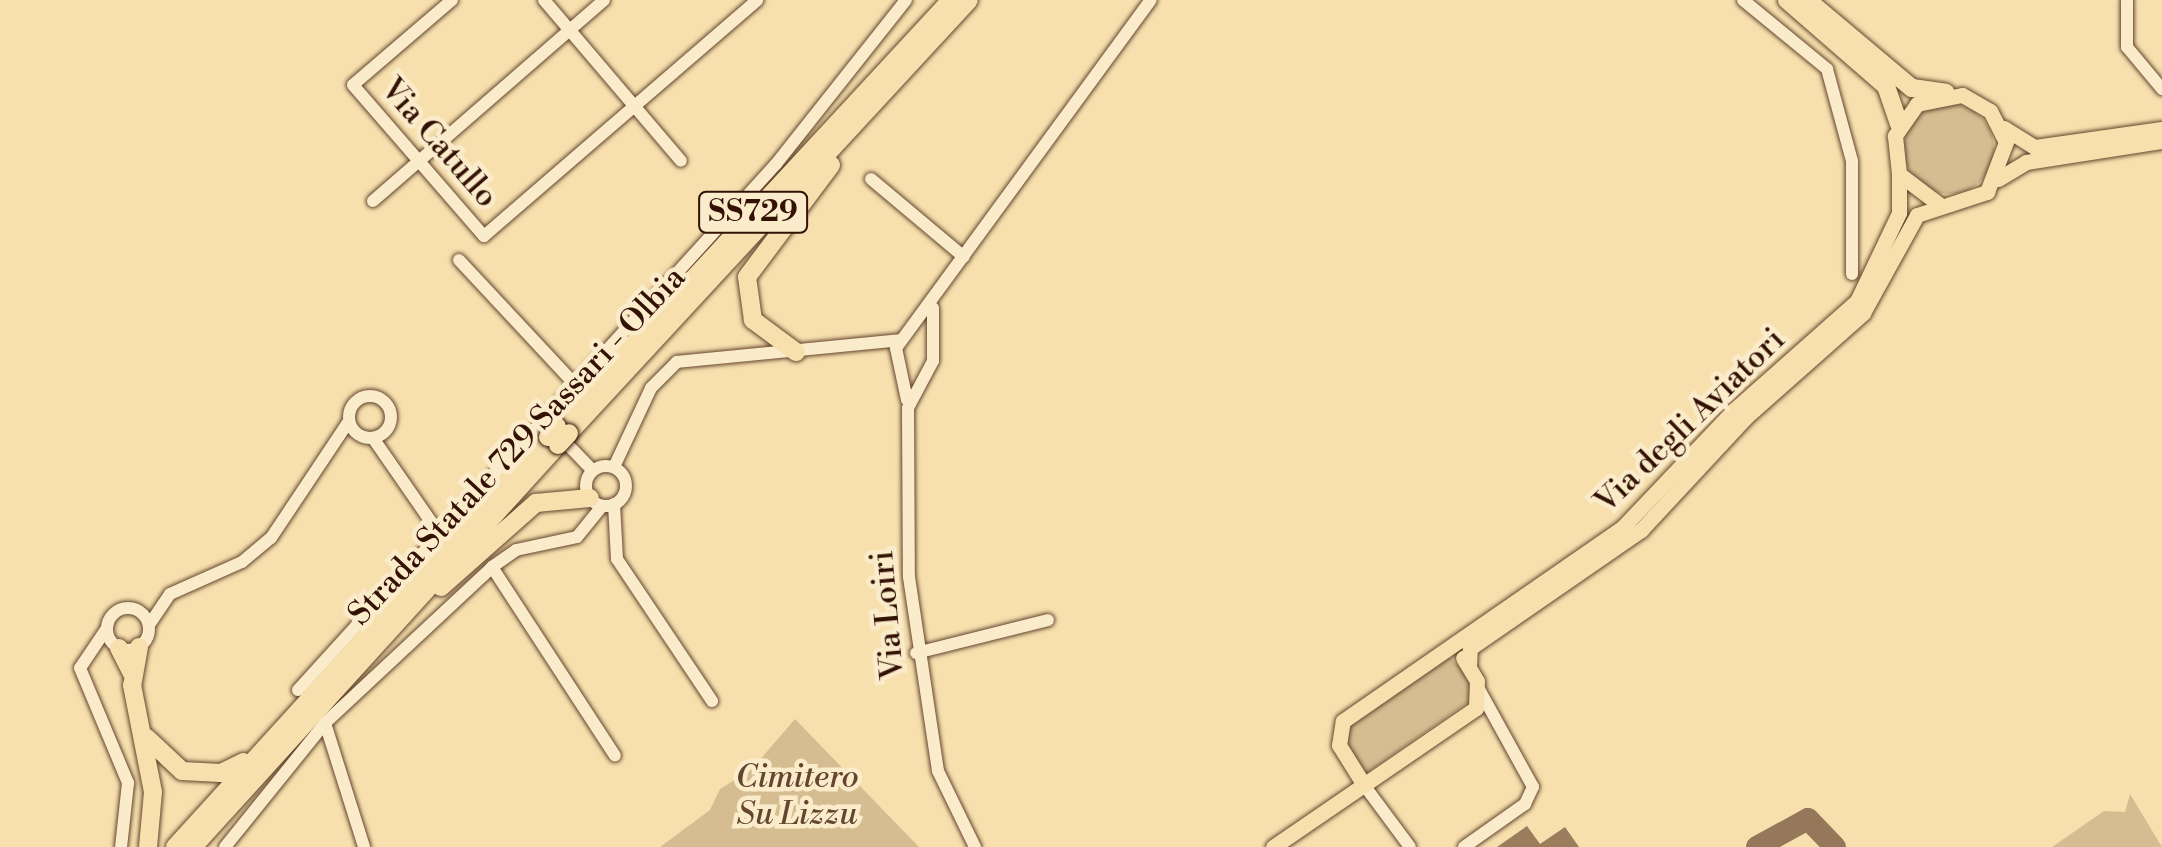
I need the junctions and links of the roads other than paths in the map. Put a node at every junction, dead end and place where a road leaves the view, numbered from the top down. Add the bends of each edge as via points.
1 (452, 0) edge
2 (544, 0) edge
3 (604, 0) edge
4 (757, 0) edge
5 (906, 0) edge
6 (951, 0) edge
7 (969, 0) edge
8 (1151, 0) edge
9 (1743, 0) edge
10 (1787, 0) edge
11 (1807, 0) edge
12 (2127, 0) edge
13 (570, 30) junction
14 (916, 59) junction
15 (2162, 89) edge
16 (1946, 94) junction
17 (635, 106) junction
18 (1899, 124) junction
19 (2000, 124) junction
20 (2162, 129) edge
21 (2162, 141) edge
22 (681, 161) dead end
23 (418, 162) junction
24 (1899, 174) junction
25 (871, 179) dead end
26 (1998, 179) junction
27 (373, 201) dead end
28 (1940, 205) junction
29 (964, 257) junction
30 (458, 260) dead end
31 (1852, 274) dead end
32 (933, 308) junction
33 (902, 339) junction
34 (932, 348) junction
35 (853, 351) junction
36 (796, 352) junction
37 (899, 368) junction
38 (925, 372) junction
39 (571, 380) junction
40 (908, 408) junction
41 (349, 421) junction
42 (388, 429) junction
43 (554, 433) junction
44 (367, 437) junction
45 (339, 448) junction
46 (391, 454) junction
47 (614, 467) junction
48 (592, 470) junction
49 (602, 503) junction
50 (438, 532) junction
51 (492, 567) junction
52 (162, 602) junction
53 (136, 610) junction
54 (1048, 620) dead end
55 (149, 625) junction
56 (112, 639) junction
57 (139, 647) junction
58 (373, 647) junction
59 (1442, 652) junction
60 (916, 653) junction
61 (1469, 666) junction
62 (132, 673) junction
63 (1479, 689) junction
64 (298, 690) dead end
65 (712, 701) dead end
66 (325, 723) junction
67 (142, 728) junction
68 (268, 744) junction
69 (615, 756) dead end
70 (1364, 785) junction
71 (121, 847) edge
72 (148, 847) edge
73 (175, 847) edge
74 (193, 847) edge
75 (225, 847) edge
76 (364, 847) edge
77 (975, 847) edge
78 (1273, 847) edge
79 (1410, 847) edge
80 (1464, 847) edge

1 - 23 street, Via Catullo via 353,85
2 - 13 street
3 - 13 street
4 - 17 street
5 - 39 street via 776,164
6 - 43 highway, Strada Statale 729 Sassari - Olbia / SS729
7 - 14 highway, Strada Statale 729 Sassari - Olbia / SS729
8 - 29 street
9 - 31 street via 1828,72 1852,161
10 - 18 highway via 1886,86
11 - 16 highway via 1912,88
12 - 15 street via 2124,42
13 - 17 street
13 - 23 street
14 - 36 highway via 750,268 752,320
14 - 43 highway, Strada Statale 729 Sassari - Olbia / SS729
16 - 18 main road via 1917,104
16 - 19 main road via 1978,100
17 - 22 street
17 - 23 street, Via Catullo via 484,236
18 - 24 main road
19 - 20 main road via 2035,146
19 - 26 main road
21 - 26 main road via 2026,162
23 - 27 street
24 - 28 main road
24 - 59 main road, Via degli Aviatori via 1899,214 1856,302 1733,411 1638,515
25 - 29 street
26 - 28 main road via 1973,201
28 - 61 main road, Via degli Aviatori via 1909,225 1863,312 1746,417 1660,512 1470,648
29 - 32 street
30 - 39 street
32 - 33 street
32 - 34 street
33 - 34 street
33 - 35 street
33 - 37 street
34 - 38 street, Via Loiri
35 - 36 street
35 - 37 street
36 - 47 street via 698,356 669,367
37 - 38 street
37 - 40 street
38 - 40 street, Via Loiri
39 - 43 street
40 - 60 street, Via Loiri
41 - 42 street via 354,403 372,396 388,407
41 - 44 street
41 - 45 street
42 - 44 street
42 - 46 street
43 - 48 street
43 - 50 street
43 - 58 highway, Strada Statale 729 Sassari - Olbia / SS729
43 - 68 highway, Strada Statale 729 Sassari - Olbia / SS729
44 - 45 street
44 - 46 street
45 - 52 street via 258,551
46 - 50 street
47 - 48 street
47 - 49 street via 626,483
48 - 49 street
49 - 51 street via 577,536 516,550
49 - 58 highway via 564,494 536,503
49 - 65 street via 618,559
50 - 64 street
51 - 66 street
51 - 69 street
52 - 53 street
52 - 55 street
53 - 55 street
53 - 56 street via 116,612
54 - 60 street
55 - 57 street
56 - 57 street
56 - 62 highway
56 - 71 street via 88,650 84,680 128,783
57 - 62 highway
58 - 74 highway, Strada Statale 729 Sassari - Olbia / SS729
59 - 61 main road
59 - 70 main road, Via degli Aviatori via 1343,721 1340,745
60 - 77 street, Via Loiri via 948,807
61 - 63 main road
62 - 67 highway
63 - 70 main road via 1476,708
63 - 80 street via 1533,787 1525,804
66 - 75 street
66 - 76 street
67 - 68 highway via 164,759 201,774 237,768
67 - 72 highway via 153,792
68 - 73 highway, Strada Statale 729 Sassari - Olbia / SS729
70 - 78 main road
70 - 79 street

